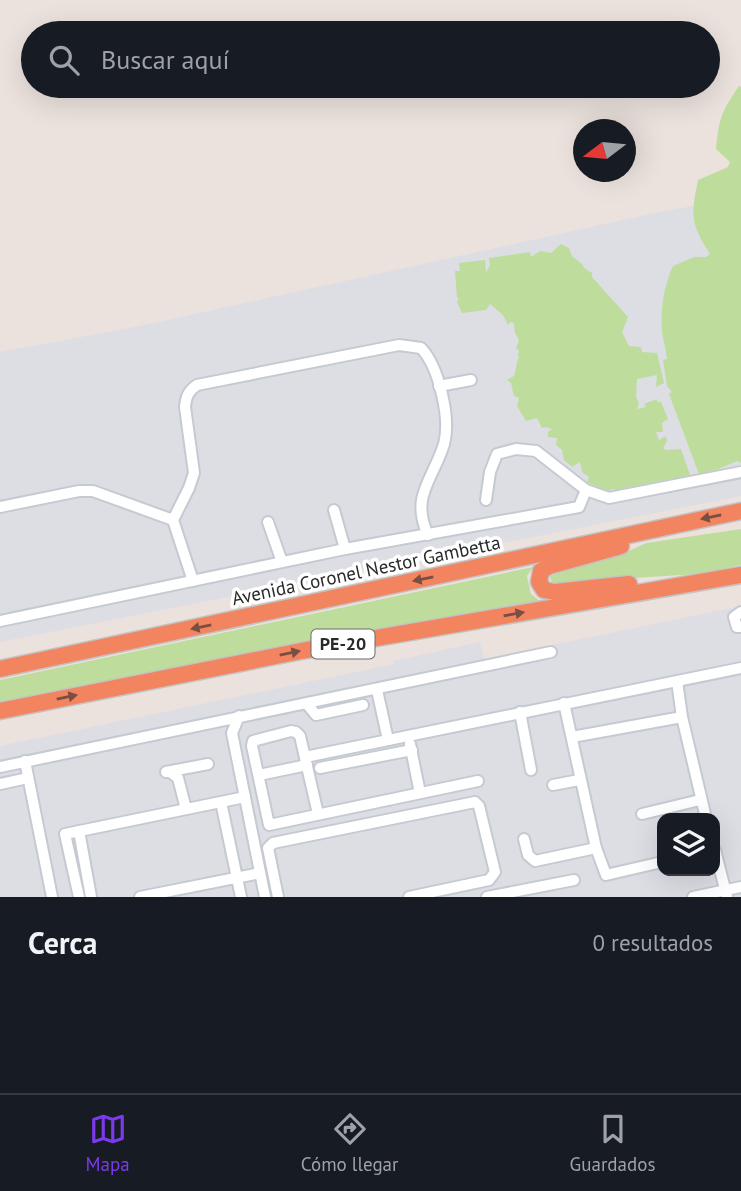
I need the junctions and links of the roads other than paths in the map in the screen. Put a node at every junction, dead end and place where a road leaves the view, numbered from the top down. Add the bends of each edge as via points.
1 (471, 380) dead end
2 (439, 386) junction
3 (741, 472) edge
4 (586, 490) junction
5 (486, 500) dead end
6 (0, 507) edge
7 (334, 510) dead end
8 (741, 511) edge
9 (173, 520) junction
10 (268, 522) dead end
11 (681, 523) junction
12 (428, 535) junction
13 (345, 549) junction
14 (282, 562) junction
15 (741, 575) edge
16 (193, 581) junction
17 (687, 584) junction
18 (741, 612) edge
19 (0, 621) edge
20 (741, 627) edge
21 (551, 652) dead end
22 (741, 668) edge
23 (0, 669) edge
24 (677, 681) junction
25 (377, 690) junction
26 (307, 704) junction
27 (564, 704) junction
28 (363, 705) dead end
29 (0, 711) edge
30 (520, 712) junction
31 (239, 716) junction
32 (682, 717) junction
33 (219, 720) junction
34 (232, 733) junction
35 (409, 735) junction
36 (572, 737) junction
37 (388, 740) junction
38 (365, 745) junction
39 (411, 750) junction
40 (368, 758) junction
41 (25, 761) junction
42 (306, 761) junction
43 (208, 764) dead end
44 (0, 767) edge
45 (320, 768) dead end
46 (531, 770) dead end
47 (259, 775) junction
48 (28, 778) junction
49 (579, 780) junction
50 (478, 781) dead end
51 (0, 784) edge
52 (553, 785) dead end
53 (420, 793) junction
54 (245, 797) junction
55 (700, 800) junction
56 (221, 802) junction
57 (186, 809) junction
58 (704, 813) edge
59 (318, 814) junction
60 (642, 814) dead end
61 (79, 831) junction
62 (524, 839) dead end
63 (596, 848) junction
64 (657, 863) edge
65 (720, 870) edge
66 (260, 873) junction
67 (237, 878) junction
68 (574, 880) dead end
69 (741, 887) edge
70 (537, 892) edge
71 (726, 893) edge
72 (52, 897) edge
73 (79, 897) edge
74 (91, 897) edge
75 (140, 897) edge
76 (241, 897) edge
77 (265, 897) edge
78 (278, 897) edge
79 (409, 897) edge
80 (486, 897) edge
81 (693, 897) edge

1 - 2 lane
2 - 9 lane via 433,363 421,348 411,345 197,385 186,397 185,407 194,473
2 - 12 lane via 447,432 421,495
3 - 4 lane via 609,498
4 - 5 lane via 536,451 516,449 497,454
4 - 12 lane via 579,507
6 - 9 lane via 93,491
7 - 13 lane
8 -> 11 highway, Avenida Coronel Nestor Gambetta / PE-20
9 - 16 lane
10 - 14 lane
11 - 17 highway via 651,539 549,566 541,571 539,582 544,590 555,592 663,580
11 -> 23 highway, Avenida Coronel Nestor Gambetta / PE-20
12 - 13 lane
13 - 14 lane
14 - 16 lane
15 - 17 highway, PE-20
16 - 19 lane
29 -> 17 highway, PE-20 via 301,651
18 - 20 lane via 734,617
21 - 25 lane
22 - 24 lane
24 - 27 lane
24 - 32 lane
25 - 26 lane
25 - 37 lane
26 - 28 lane via 316,715
26 - 31 lane
27 - 30 lane
27 - 36 lane
30 - 35 lane
30 - 46 lane
31 - 33 lane
31 - 34 lane
32 - 36 lane
32 - 55 lane
33 - 34 lane
33 - 41 lane
34 - 54 lane
35 - 37 lane
35 - 39 lane
36 - 49 lane
37 - 38 lane
38 - 40 lane
38 - 42 lane
39 - 40 lane
39 - 53 lane
40 - 45 lane
41 - 44 lane
41 - 48 lane
42 - 47 lane
42 - 47 lane via 296,732 256,739 252,746
42 - 59 lane
43 - 57 lane via 174,773
47 - 59 lane via 269,825
48 - 51 lane
48 - 72 lane
49 - 52 lane
49 - 63 lane
50 - 53 lane
53 - 59 lane
54 - 56 lane
54 - 66 lane
55 - 58 lane
55 - 60 lane
56 - 57 lane
56 - 67 lane
57 - 61 lane
61 - 73 lane via 65,834
61 - 74 lane
62 - 63 lane via 528,855 535,861
63 - 64 lane via 606,875
65 - 71 lane
66 - 67 lane
66 - 77 lane
67 - 75 lane
67 - 76 lane
68 - 70 lane
69 - 71 lane
70 - 80 lane
71 - 81 lane
78 - 79 lane via 268,848 273,843 475,802 480,806 493,877

